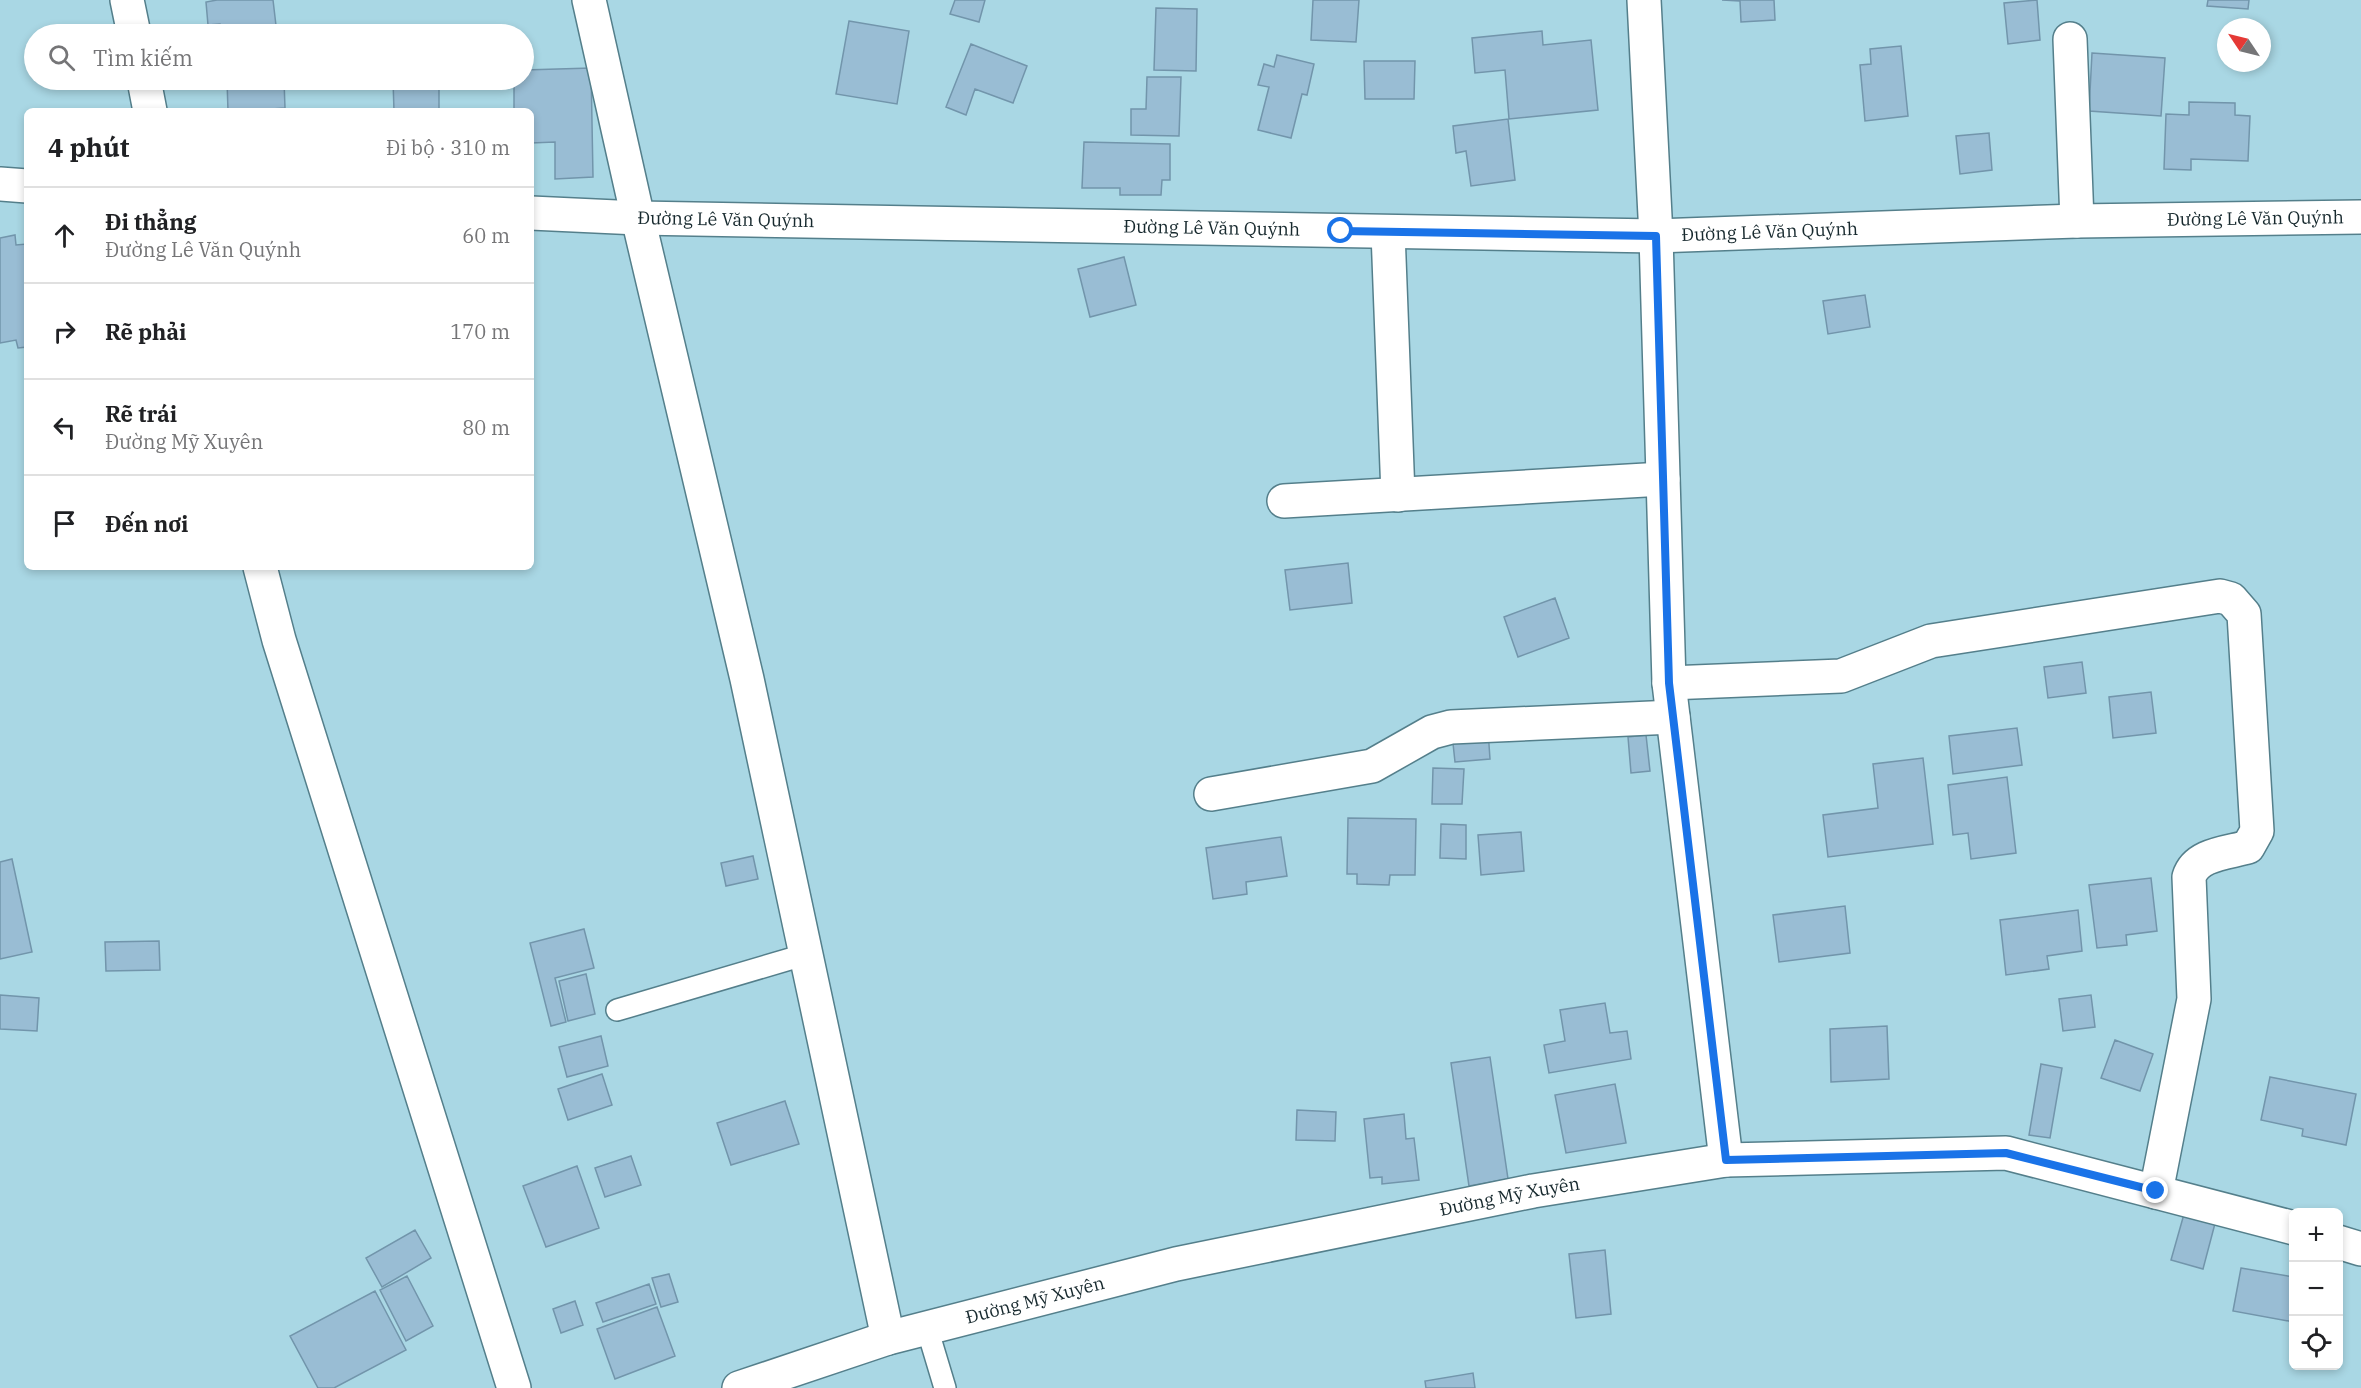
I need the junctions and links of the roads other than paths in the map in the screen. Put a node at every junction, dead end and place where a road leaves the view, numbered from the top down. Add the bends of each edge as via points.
1 (127, 0) edge
2 (589, 0) edge
3 (1644, 0) edge
4 (132, 24) edge
5 (2070, 39) dead end
6 (146, 90) edge
7 (149, 108) edge
8 (0, 184) edge
9 (24, 186) edge
10 (534, 213) edge
11 (2361, 217) edge
12 (638, 218) junction
13 (2077, 221) junction
14 (1388, 232) junction
15 (1656, 236) junction
16 (1663, 479) junction
17 (1398, 495) junction
18 (1284, 501) dead end
19 (262, 570) edge
20 (1669, 683) junction
21 (1673, 717) junction
22 (1210, 794) dead end
23 (807, 954) junction
24 (617, 1010) dead end
25 (1726, 1160) junction
26 (2156, 1191) junction
27 (2289, 1227) edge
28 (2343, 1243) edge
29 (2361, 1248) edge
30 (927, 1328) junction
31 (888, 1338) junction
32 (514, 1388) edge
33 (739, 1388) edge
34 (945, 1388) edge

1 - 4 street
2 - 12 street
3 - 15 street
5 - 13 street
6 - 7 street
8 - 9 street
10 - 12 street, Đường Lê Văn Quýnh
11 - 13 street, Đường Lê Văn Quýnh
12 - 14 street, Đường Lê Văn Quýnh
12 - 23 street via 747,679
13 - 15 street, Đường Lê Văn Quýnh
14 - 15 street, Đường Lê Văn Quýnh
14 - 17 street
15 - 16 street
16 - 17 street
16 - 20 street
17 - 18 street
19 - 32 street via 279,640
20 - 21 street
20 - 26 street via 1826,678 1855,671 1931,641 2220,596 2238,605 2244,614 2257,831 2248,847 2199,861 2189,877 2194,999
21 - 22 street via 1451,727 1432,732 1372,766
21 - 25 street
23 - 24 lane
23 - 31 street
25 - 26 street, Đường Mỹ Xuyên via 2006,1153
25 - 30 street, Đường Mỹ Xuyên via 1533,1191 1176,1264
26 - 27 street, Đường Mỹ Xuyên
28 - 29 street
30 - 31 street, Đường Mỹ Xuyên
30 - 34 lane
31 - 33 street, Đường Mỹ Xuyên

